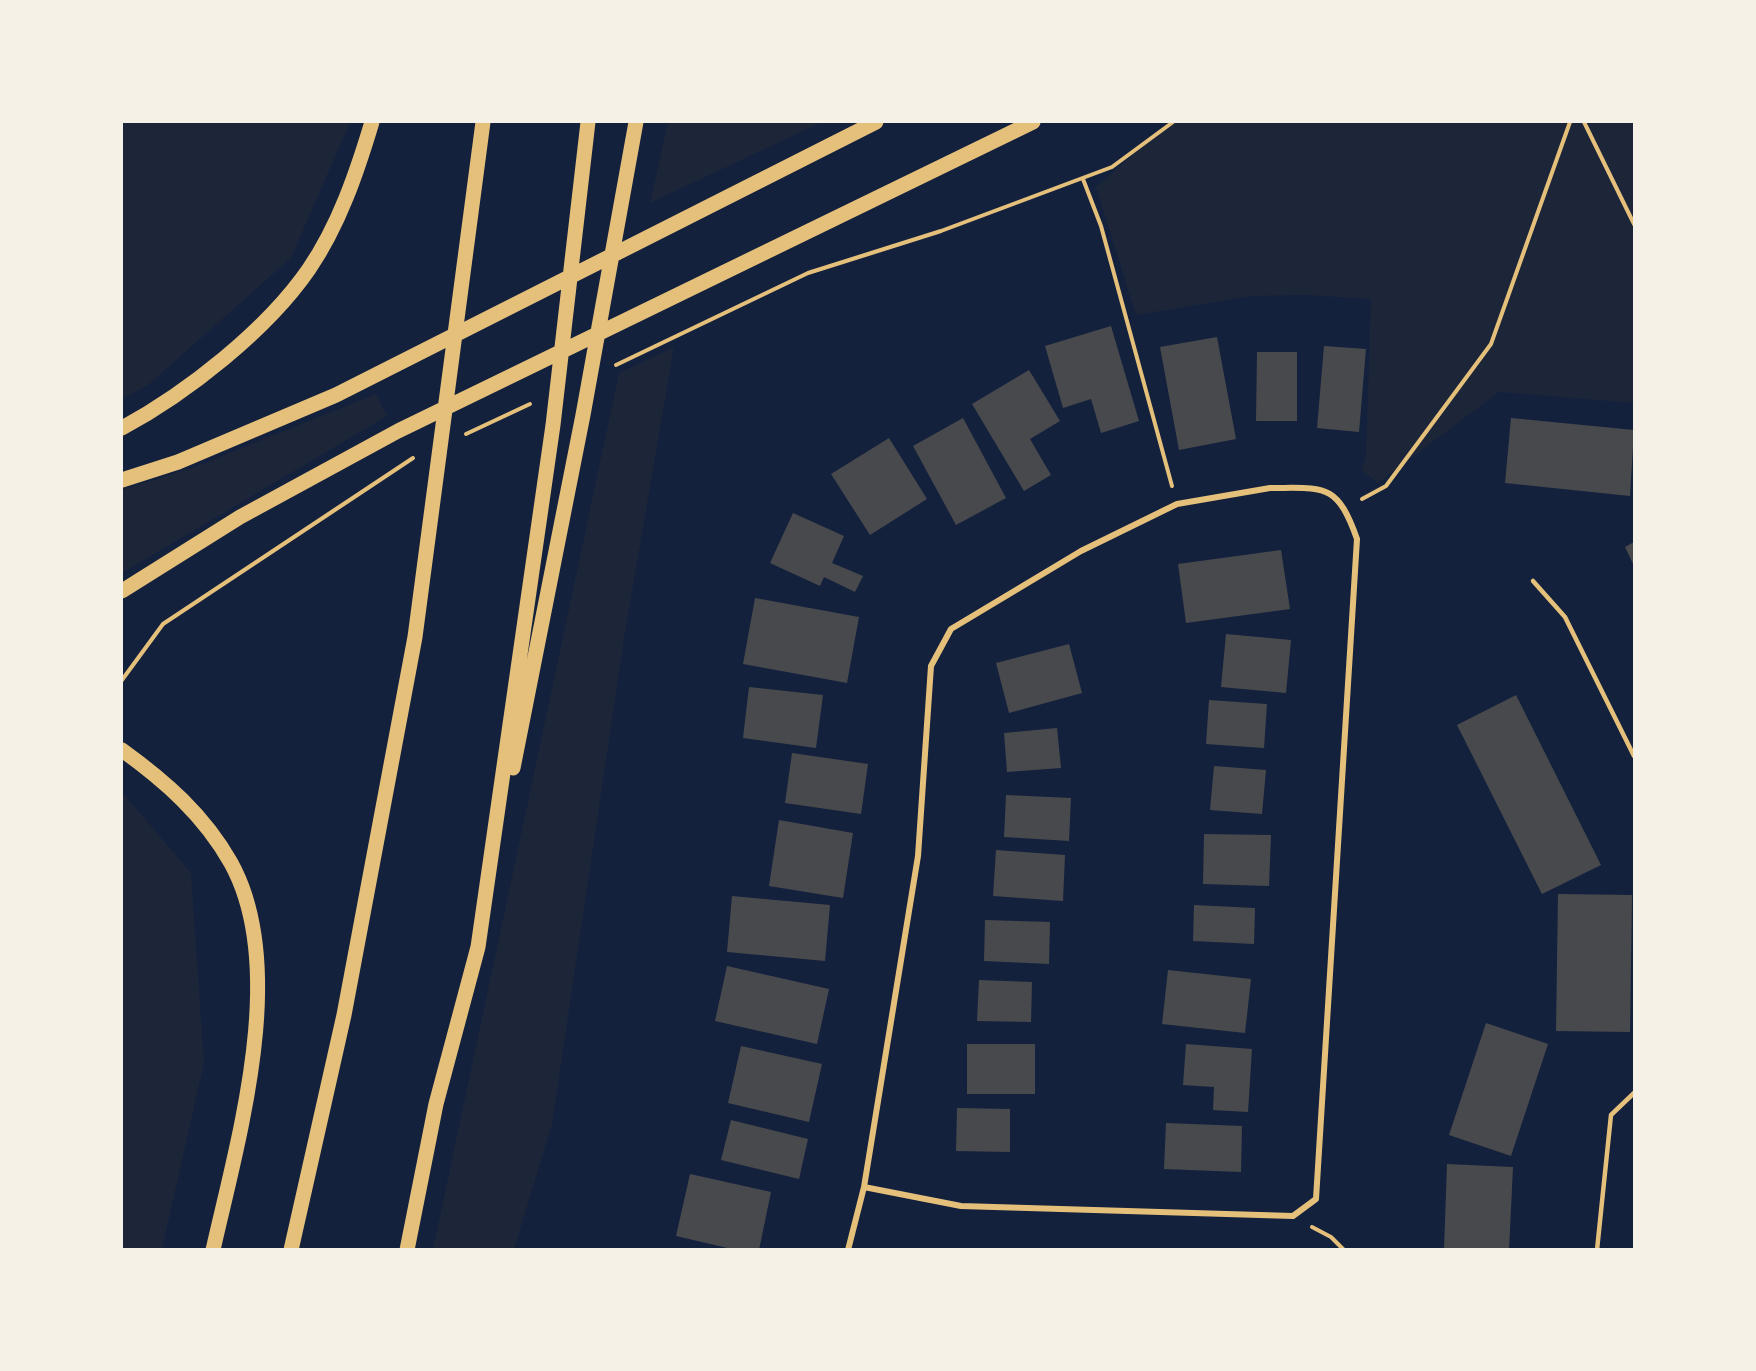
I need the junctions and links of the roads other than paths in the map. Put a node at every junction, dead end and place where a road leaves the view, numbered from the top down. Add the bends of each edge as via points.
1 (372, 122) edge
2 (483, 122) edge
3 (588, 122) edge
4 (636, 122) edge
5 (876, 122) edge
6 (1033, 122) edge
7 (122, 429) edge
8 (122, 480) edge
9 (1533, 581) dead end
10 (122, 591) edge
11 (122, 750) edge
12 (1635, 756) edge
13 (478, 947) junction
14 (1635, 1093) edge
15 (864, 1187) junction
16 (213, 1250) edge
17 (291, 1250) edge
18 (407, 1250) edge
19 (848, 1250) edge
20 (1597, 1250) edge

1 - 7 main road via 356,174 335,220 310,267 282,305 206,371
2 - 17 main road via 416,637 344,1014
3 - 13 main road via 553,425
4 - 13 main road via 583,415
5 - 8 main road via 336,395 178,462
6 - 10 main road via 398,431 240,517
9 - 12 lane via 1565,617
11 - 16 main road via 168,784 203,821 232,864 251,918 258,960 256,1033
13 - 18 main road via 436,1104
14 - 20 lane via 1611,1115
15 - 15 street via 918,856 931,666 951,629 1081,551 1177,504 1270,488 1322,488 1346,508 1357,539 1316,1199 1293,1216 961,1206
15 - 19 street

